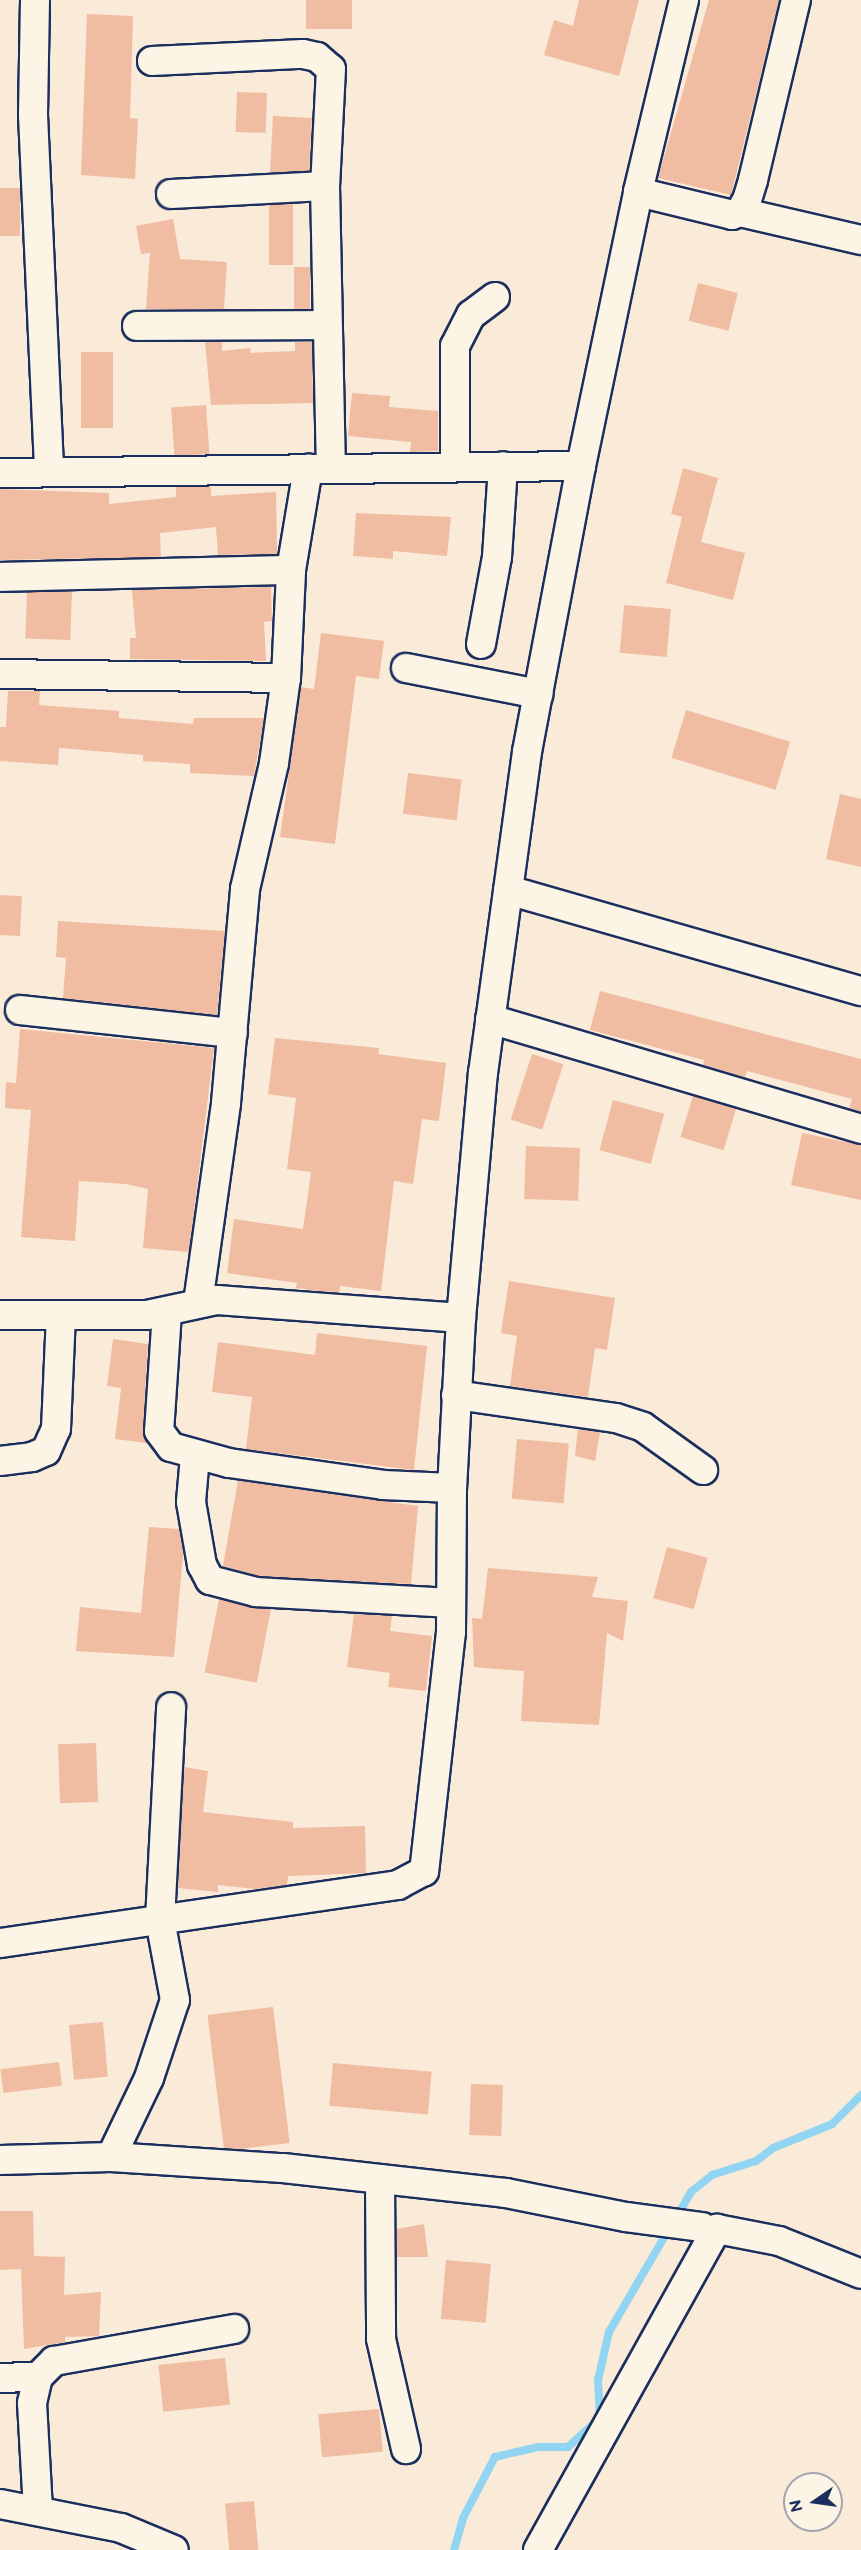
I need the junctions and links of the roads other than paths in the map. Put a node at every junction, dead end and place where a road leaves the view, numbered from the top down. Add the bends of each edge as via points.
1 (35, 0) edge
2 (684, 0) edge
3 (796, 0) edge
4 (152, 61) dead end
5 (325, 186) junction
6 (638, 192) junction
7 (171, 194) dead end
8 (740, 212) junction
9 (861, 240) edge
10 (495, 297) dead end
11 (327, 325) junction
12 (137, 326) dead end
13 (503, 466) junction
14 (581, 466) junction
15 (455, 467) junction
16 (319, 468) junction
17 (49, 472) junction
18 (0, 473) edge
19 (291, 570) junction
20 (0, 577) edge
21 (481, 644) dead end
22 (406, 668) dead end
23 (0, 674) edge
24 (286, 678) junction
25 (538, 694) junction
26 (508, 890) junction
27 (861, 991) edge
28 (20, 1010) dead end
29 (490, 1019) junction
30 (233, 1033) junction
31 (861, 1129) edge
32 (198, 1303) junction
33 (167, 1312) junction
34 (0, 1315) edge
35 (61, 1316) junction
36 (460, 1318) junction
37 (456, 1395) junction
38 (195, 1456) junction
39 (0, 1461) edge
40 (703, 1470) dead end
41 (452, 1488) junction
42 (451, 1603) junction
43 (171, 1707) dead end
44 (160, 1920) junction
45 (0, 1943) edge
46 (111, 2157) junction
47 (0, 2160) edge
48 (380, 2179) junction
49 (702, 2227) dead end
50 (861, 2274) edge
51 (234, 2329) dead end
52 (38, 2377) junction
53 (0, 2378) edge
54 (406, 2449) dead end
55 (0, 2504) edge
56 (38, 2510) junction
57 (174, 2550) edge
58 (538, 2550) edge

1 - 17 street via 33,115
2 - 6 street
3 - 8 street via 753,180
4 - 5 street via 303,54 326,62 333,97
5 - 7 street
5 - 11 street
6 - 8 street via 726,214
6 - 14 street
8 - 9 street
10 - 15 street via 471,315 455,346
11 - 12 street
11 - 16 street
13 - 14 street
13 - 15 street
13 - 21 street via 497,557
14 - 25 street
15 - 16 street
16 - 17 street
16 - 19 street
17 - 18 street
19 - 20 street
19 - 24 street
22 - 25 street
23 - 24 street
24 - 30 street via 268,799 245,889
25 - 26 street
26 - 27 street
26 - 29 street
28 - 30 street
29 - 31 street
29 - 36 street
30 - 32 street
32 - 33 street
32 - 36 street via 217,1300
33 - 35 street via 109,1318
33 - 38 street via 159,1431 171,1447
34 - 35 street
35 - 39 street via 56,1429 46,1450 32,1457
36 - 37 street
37 - 40 street via 616,1418 643,1427
37 - 41 street
38 - 41 street via 383,1485
38 - 42 street via 191,1502 202,1565 210,1580 256,1592
41 - 42 street
42 - 44 street via 424,1871 398,1885
43 - 44 street
44 - 45 street
44 - 46 street via 176,2000 149,2078
46 - 47 street
46 - 48 street
48 - 49 street via 506,2193 626,2217
48 - 54 street via 381,2339
50 - 58 street via 779,2241 717,2229
51 - 52 street via 83,2352 54,2361
52 - 53 street
52 - 56 street via 32,2403
55 - 56 street
56 - 57 street via 121,2528

